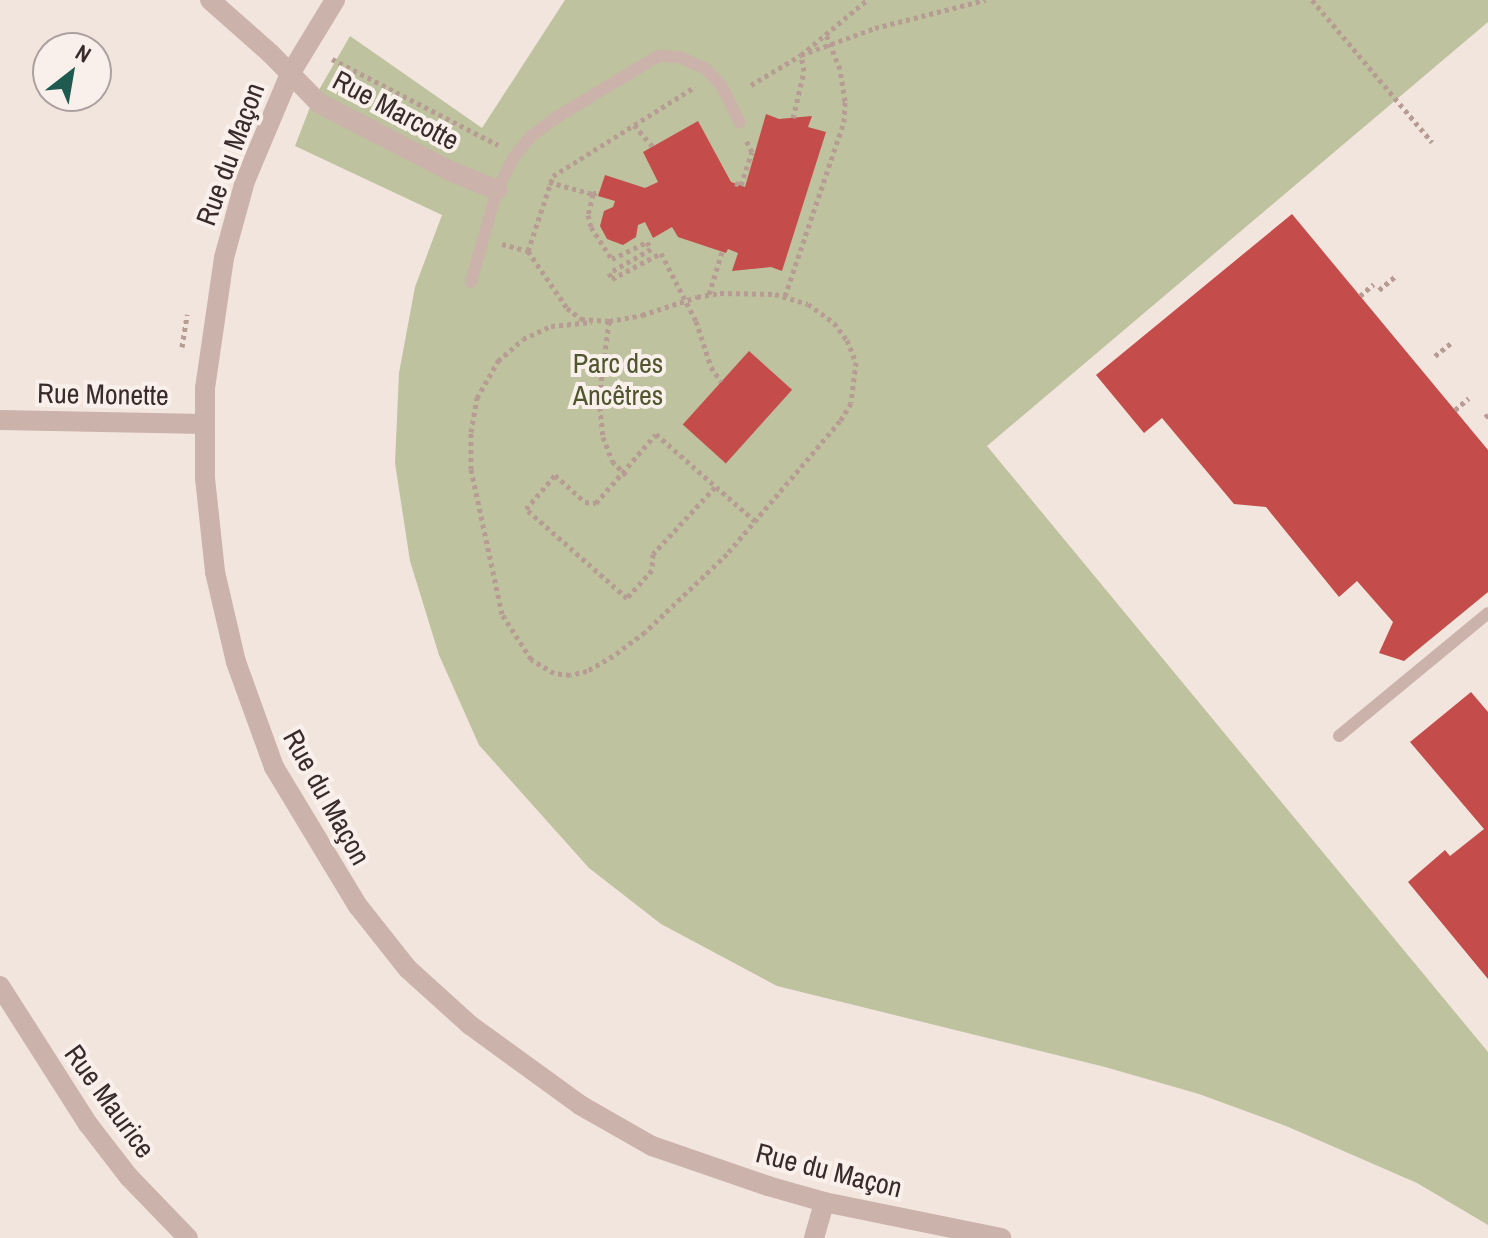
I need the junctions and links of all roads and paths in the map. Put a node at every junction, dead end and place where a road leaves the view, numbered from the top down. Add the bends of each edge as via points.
1 (210, 0) edge
2 (335, 0) edge
3 (867, 0) edge
4 (985, 0) edge
5 (1312, 0) edge
6 (826, 34) junction
7 (829, 45) junction
8 (801, 55) junction
9 (332, 59) dead end
10 (290, 74) junction
11 (699, 84) dead end
12 (751, 85) dead end
13 (793, 118) dead end
14 (740, 123) dead end
15 (634, 125) junction
16 (746, 139) dead end
17 (1432, 142) dead end
18 (500, 146) dead end
19 (653, 147) dead end
20 (549, 182) junction
21 (735, 183) dead end
22 (497, 190) junction
23 (722, 252) dead end
24 (1397, 275) dead end
25 (471, 282) dead end
26 (1374, 284) dead end
27 (1379, 290) dead end
28 (709, 294) junction
29 (785, 296) junction
30 (1360, 296) dead end
31 (685, 300) junction
32 (609, 321) junction
33 (592, 322) junction
34 (1452, 342) dead end
35 (1435, 356) dead end
36 (721, 382) dead end
37 (1469, 398) dead end
38 (1455, 410) dead end
39 (0, 420) edge
40 (204, 424) junction
41 (624, 474) junction
42 (715, 487) junction
43 (755, 521) junction
44 (1488, 613) edge
45 (1339, 736) dead end
46 (0, 986) edge
47 (824, 1202) junction
48 (188, 1238) edge
49 (814, 1238) edge
50 (1001, 1238) edge

1 - 10 street, Rue Marcotte
2 - 10 street, Rue du Maçon
3 - 6 path
4 - 7 path
5 - 17 path
6 - 7 path
6 - 8 path
7 - 8 path
7 - 29 path via 840,69 844,122
8 - 12 path
8 - 13 path via 804,71
9 - 18 path
10 - 22 street, Rue Marcotte via 311,98 337,114
10 - 40 street, Rue du Maçon via 245,181 224,258 209,342
11 - 15 path
14 - 22 lane via 721,85 705,68 679,57 658,56 531,136
15 - 19 path
15 - 20 path
16 - 21 path via 752,152 741,185
20 - 31 path via 596,193 588,215 612,259 647,242 651,249 609,273 612,279 661,253
20 - 33 path via 528,251 567,308
22 - 25 lane
23 - 28 path
24 - 27 path
26 - 30 path
28 - 29 path via 752,291
28 - 31 path
29 - 43 path via 808,304 834,323 856,362 856,384 840,421
31 - 32 path
31 - 36 path
32 - 33 path
32 - 41 path via 599,399 603,437 612,461
33 - 43 path via 551,326 523,339 498,361 477,398 471,469 481,521 502,614 531,659 554,673 570,675 613,656 645,632
34 - 35 path
37 - 38 path
39 - 40 street, Rue Monette
40 - 47 street, Rue du Maçon via 215,572 254,720 300,813 383,939 408,969 513,1060 616,1127 688,1160
41 - 42 path via 656,434
41 - 42 path via 596,503 584,503 555,475 526,509 627,598 652,570 653,554
42 - 43 path
44 - 45 lane
46 - 48 street, Rue Maurice via 88,1124 129,1177
47 - 49 street
47 - 50 street, Rue du Maçon

